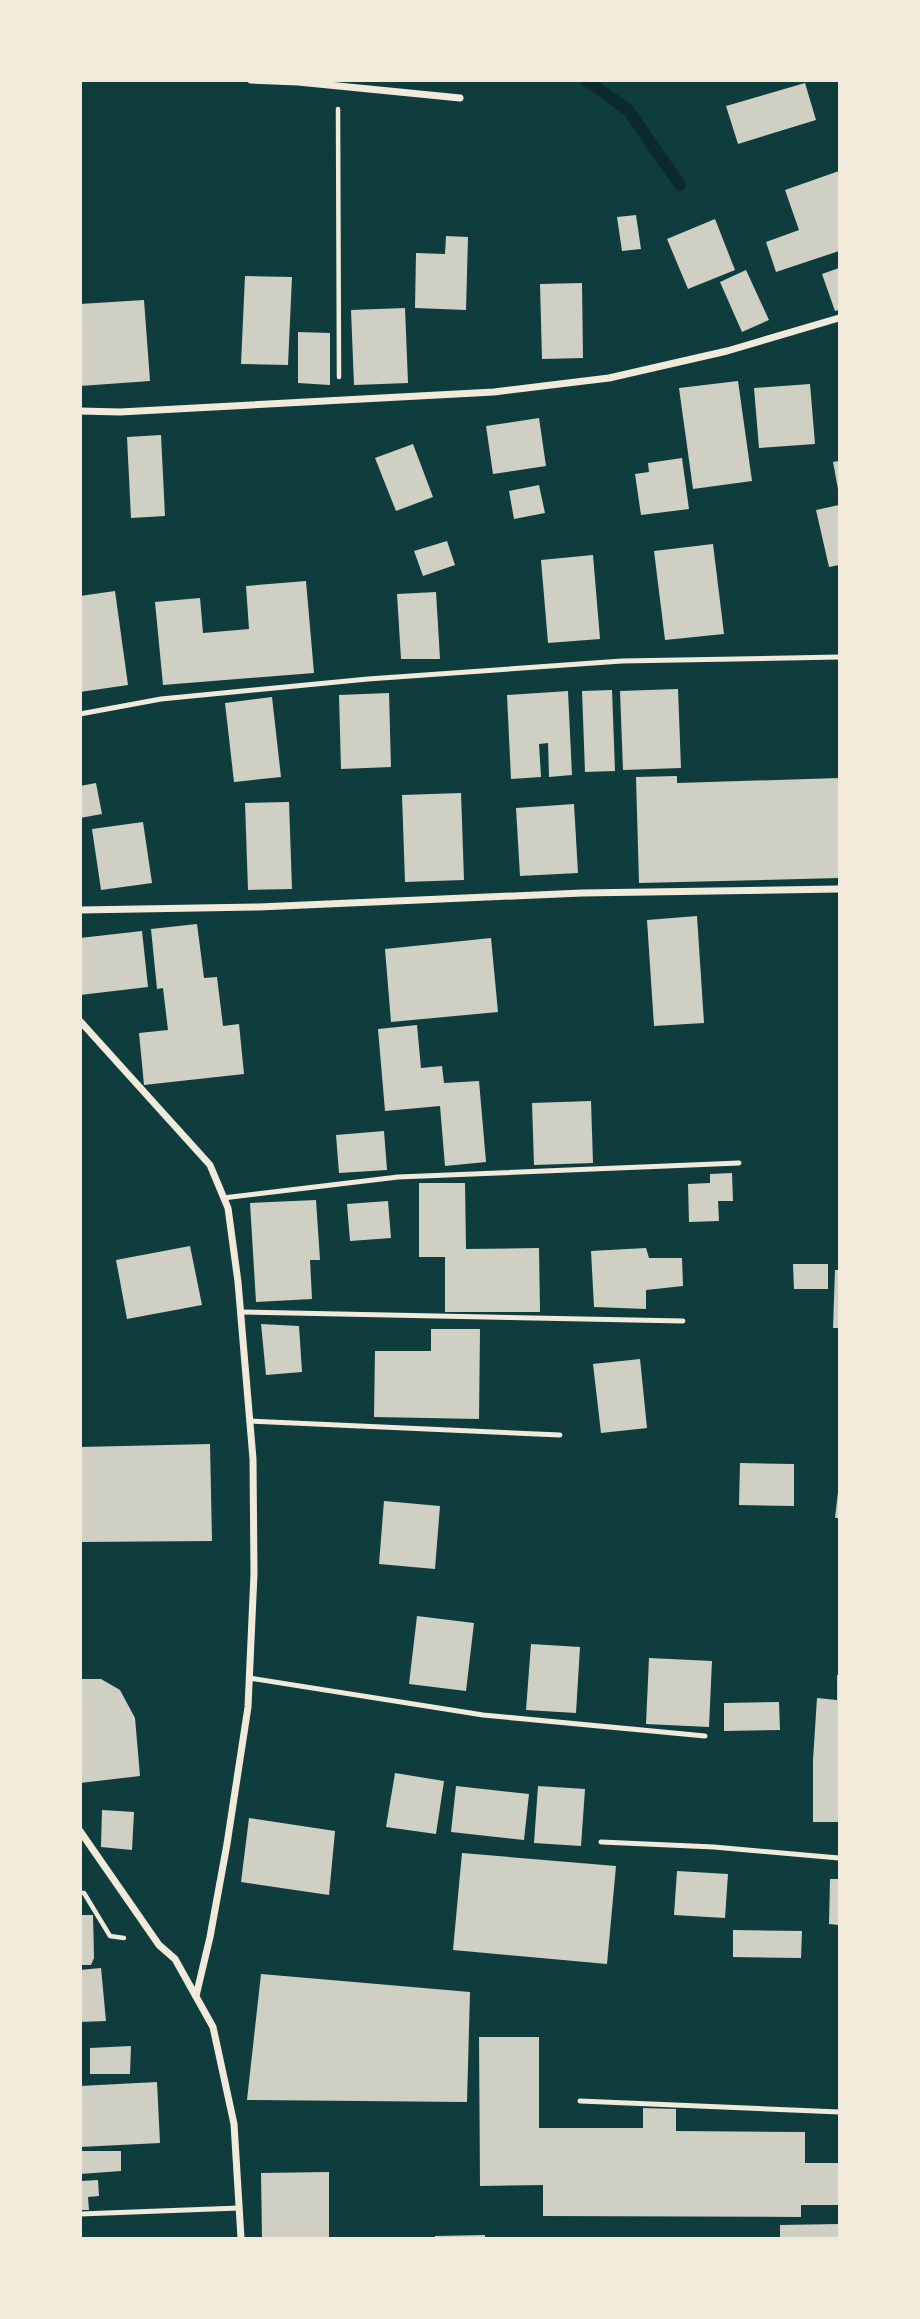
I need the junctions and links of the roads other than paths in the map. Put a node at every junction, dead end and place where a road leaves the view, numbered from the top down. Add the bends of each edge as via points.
1 (251, 80) edge
2 (298, 81) edge
3 (460, 98) dead end
4 (839, 318) edge
5 (80, 411) edge
6 (839, 657) edge
7 (80, 714) edge
8 (839, 890) edge
9 (80, 910) edge
10 (80, 1021) edge
11 (738, 1163) dead end
12 (223, 1198) junction
13 (240, 1312) junction
14 (683, 1321) dead end
15 (249, 1421) junction
16 (560, 1435) dead end
17 (249, 1678) junction
18 (705, 1737) dead end
19 (80, 1832) edge
20 (601, 1842) dead end
21 (839, 1858) edge
22 (196, 1996) junction
23 (580, 2101) dead end
24 (839, 2112) edge
25 (239, 2208) junction
26 (80, 2214) edge
27 (241, 2238) edge

1 - 2 street
2 - 3 street
4 - 5 street via 727,351 609,378 494,392
6 - 7 lane via 622,661 368,679 161,699
8 - 9 street via 582,893
10 - 12 street via 210,1165
11 - 12 lane via 398,1177
12 - 13 street
13 - 14 lane
13 - 15 street
15 - 16 lane
15 - 17 street via 254,1574
17 - 18 lane via 484,1715
17 - 22 street via 227,1844
19 - 22 street via 159,1945 175,1959
20 - 21 lane
22 - 25 street via 213,2027 234,2124
23 - 24 lane
25 - 26 lane
25 - 27 street

